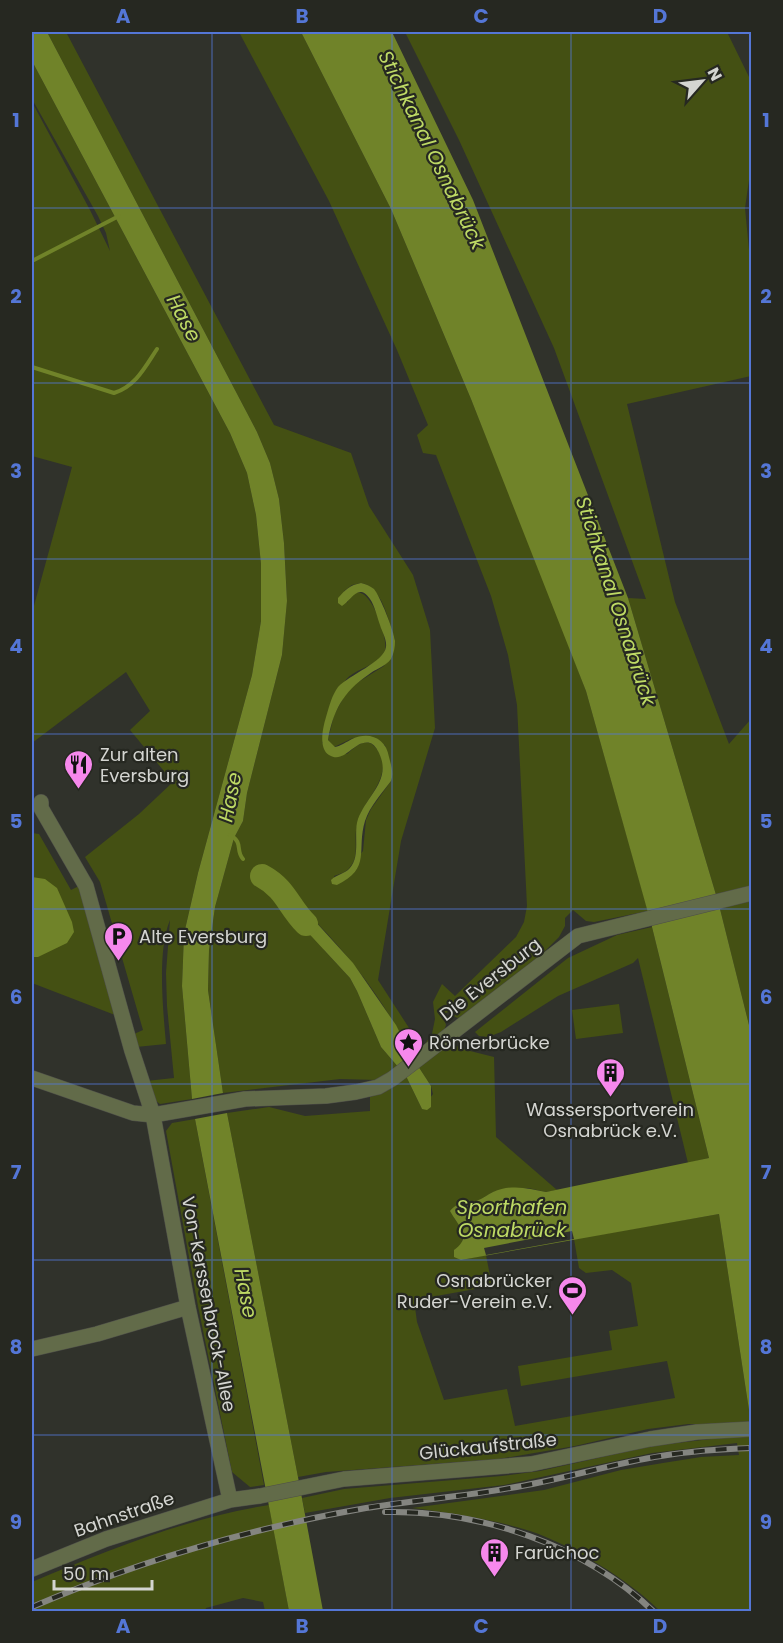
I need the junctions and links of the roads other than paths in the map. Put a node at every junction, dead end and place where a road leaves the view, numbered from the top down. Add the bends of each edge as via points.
1 (41, 802) dead end
2 (752, 893) edge
3 (32, 1078) edge
4 (153, 1115) junction
5 (188, 1307) junction
6 (32, 1349) edge
7 (752, 1429) edge
8 (230, 1500) junction
9 (32, 1569) edge

1 - 4 street via 86,886
2 - 4 street, Die Eversburg via 578,936 378,1086 326,1096 245,1099
3 - 4 street, Die Eversburg via 133,1113
4 - 5 street, Von-Kerssenbrock-Allee
5 - 6 street
5 - 8 street, Von-Kerssenbrock-Allee
7 - 8 street, Glückaufstraße via 650,1439 531,1464 344,1479
8 - 9 street, Bahnstraße via 106,1539

